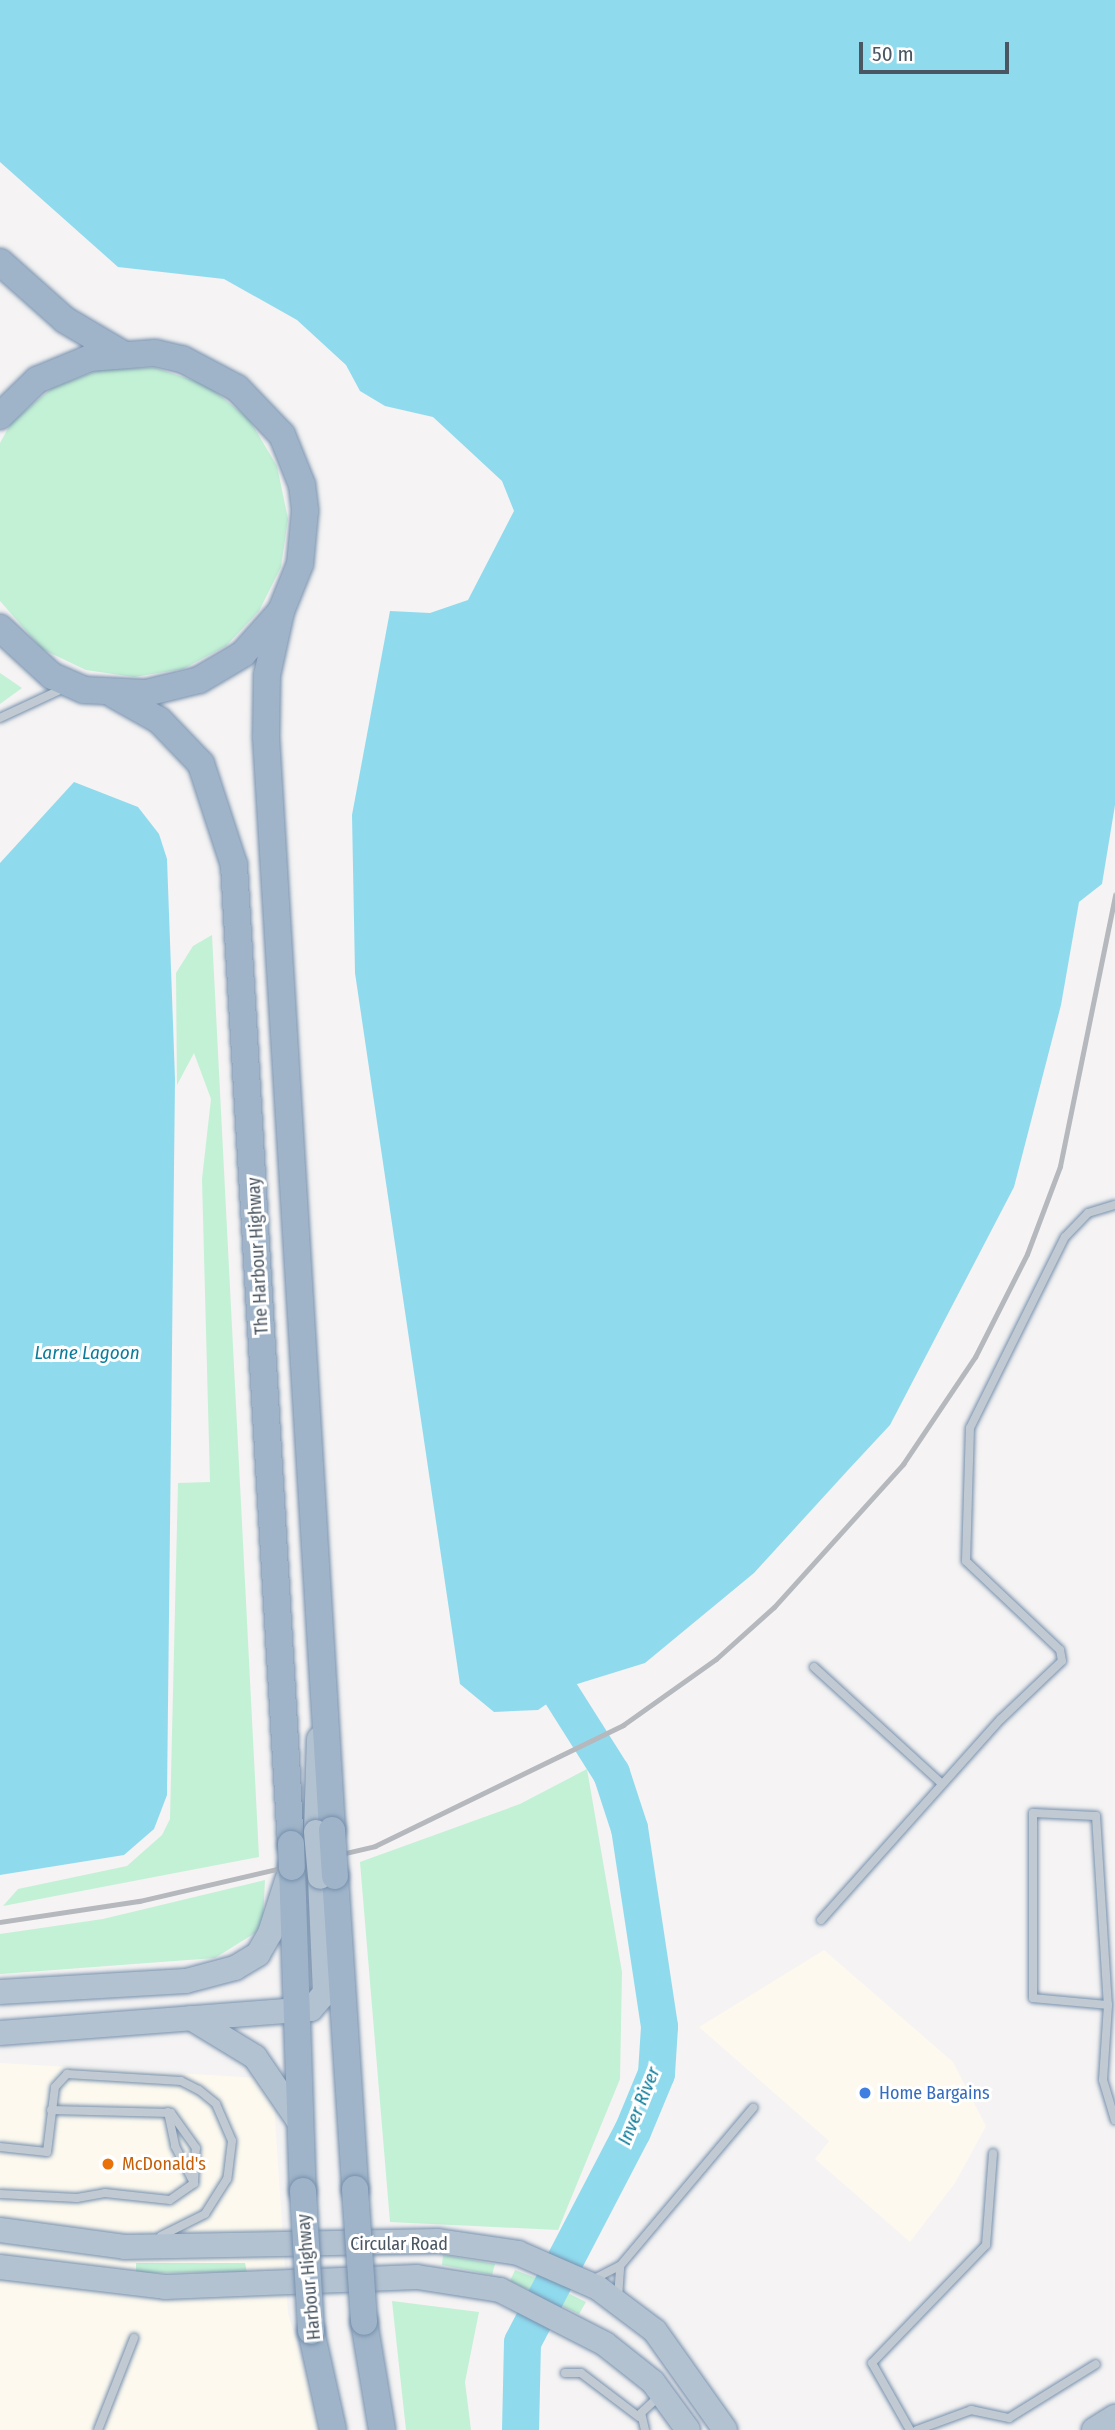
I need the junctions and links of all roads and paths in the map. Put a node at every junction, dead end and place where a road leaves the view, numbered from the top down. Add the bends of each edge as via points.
1 (0, 262) edge
2 (121, 353) junction
3 (0, 416) edge
4 (281, 611) junction
5 (0, 628) edge
6 (12, 651) edge
7 (84, 690) junction
8 (114, 695) junction
9 (0, 718) edge
10 (1115, 1205) edge
11 (814, 1667) dead end
12 (942, 1784) junction
13 (291, 1855) junction
14 (327, 1877) junction
15 (821, 1920) dead end
16 (0, 1993) edge
17 (1108, 2005) junction
18 (299, 2012) junction
19 (191, 2018) junction
20 (0, 2033) edge
21 (753, 2108) dead end
22 (51, 2110) junction
23 (168, 2112) junction
24 (1115, 2120) edge
25 (300, 2123) junction
26 (0, 2147) edge
27 (993, 2153) dead end
28 (194, 2183) junction
29 (0, 2194) edge
30 (0, 2230) edge
31 (125, 2247) junction
32 (620, 2266) junction
33 (0, 2267) edge
34 (583, 2282) junction
35 (618, 2301) junction
36 (134, 2338) dead end
37 (1096, 2364) dead end
38 (565, 2374) dead end
39 (662, 2393) junction
40 (639, 2417) junction
41 (1115, 2417) edge
42 (98, 2430) edge
43 (333, 2430) edge
44 (382, 2430) edge
45 (645, 2430) edge
46 (688, 2430) edge
47 (725, 2430) edge
48 (911, 2430) edge
49 (917, 2430) edge
50 (1094, 2430) edge

1 - 2 highway via 65,320
2 - 3 highway via 90,358 37,380
2 - 4 highway via 155,353 212,373 260,408 282,435 302,485 305,511 300,564
4 - 8 highway via 221,670 174,689
4 - 14 highway, bridge via 267,675 266,737 324,1708
5 - 6 highway
6 - 7 highway
7 - 8 highway
7 - 9 lane via 53,691
8 - 13 highway, The Harbour Highway via 159,720 201,764 234,865
10 - 12 lane via 1088,1213 1065,1237 970,1427 966,1561 1060,1650 1062,1661
11 - 12 lane
12 - 15 lane
13 - 16 main road via 270,1933 258,1954 235,1968 186,1980
13 - 18 highway, The Harbour Highway
14 - 18 main road via 325,1993 320,2004
14 - 44 highway, bridge via 364,2322
17 - 17 lane via 1096,1816 1033,1813 1032,1998
17 - 24 lane via 1103,2080
18 - 19 main road
18 - 25 highway, Harbour Highway
19 - 20 main road
19 - 25 main road via 255,2057
21 - 32 lane
22 - 23 lane
22 - 26 lane via 47,2152
22 - 31 lane via 58,2078 67,2074 181,2081 216,2104 232,2141 227,2179 215,2202 192,2224
23 - 28 lane via 175,2146
23 - 28 lane via 184,2123 196,2148
25 - 43 highway, Harbour Highway, bridge via 312,2331
27 - 48 lane via 986,2245 872,2364
28 - 29 lane via 170,2200 105,2193 78,2198
30 - 31 main road, Circular Road
31 - 34 main road, Circular Road via 438,2241 533,2260
32 - 34 lane
32 - 35 lane
33 - 39 main road, Circular Road via 165,2287 417,2277 510,2294 605,2344
34 - 35 main road, Circular Road
35 - 47 main road, Circular Road via 677,2354
36 - 42 lane
37 - 49 lane via 1009,2418 971,2410
38 - 40 lane via 580,2373
39 - 40 lane
39 - 46 main road, Circular Road
40 - 45 lane
41 - 50 main road

